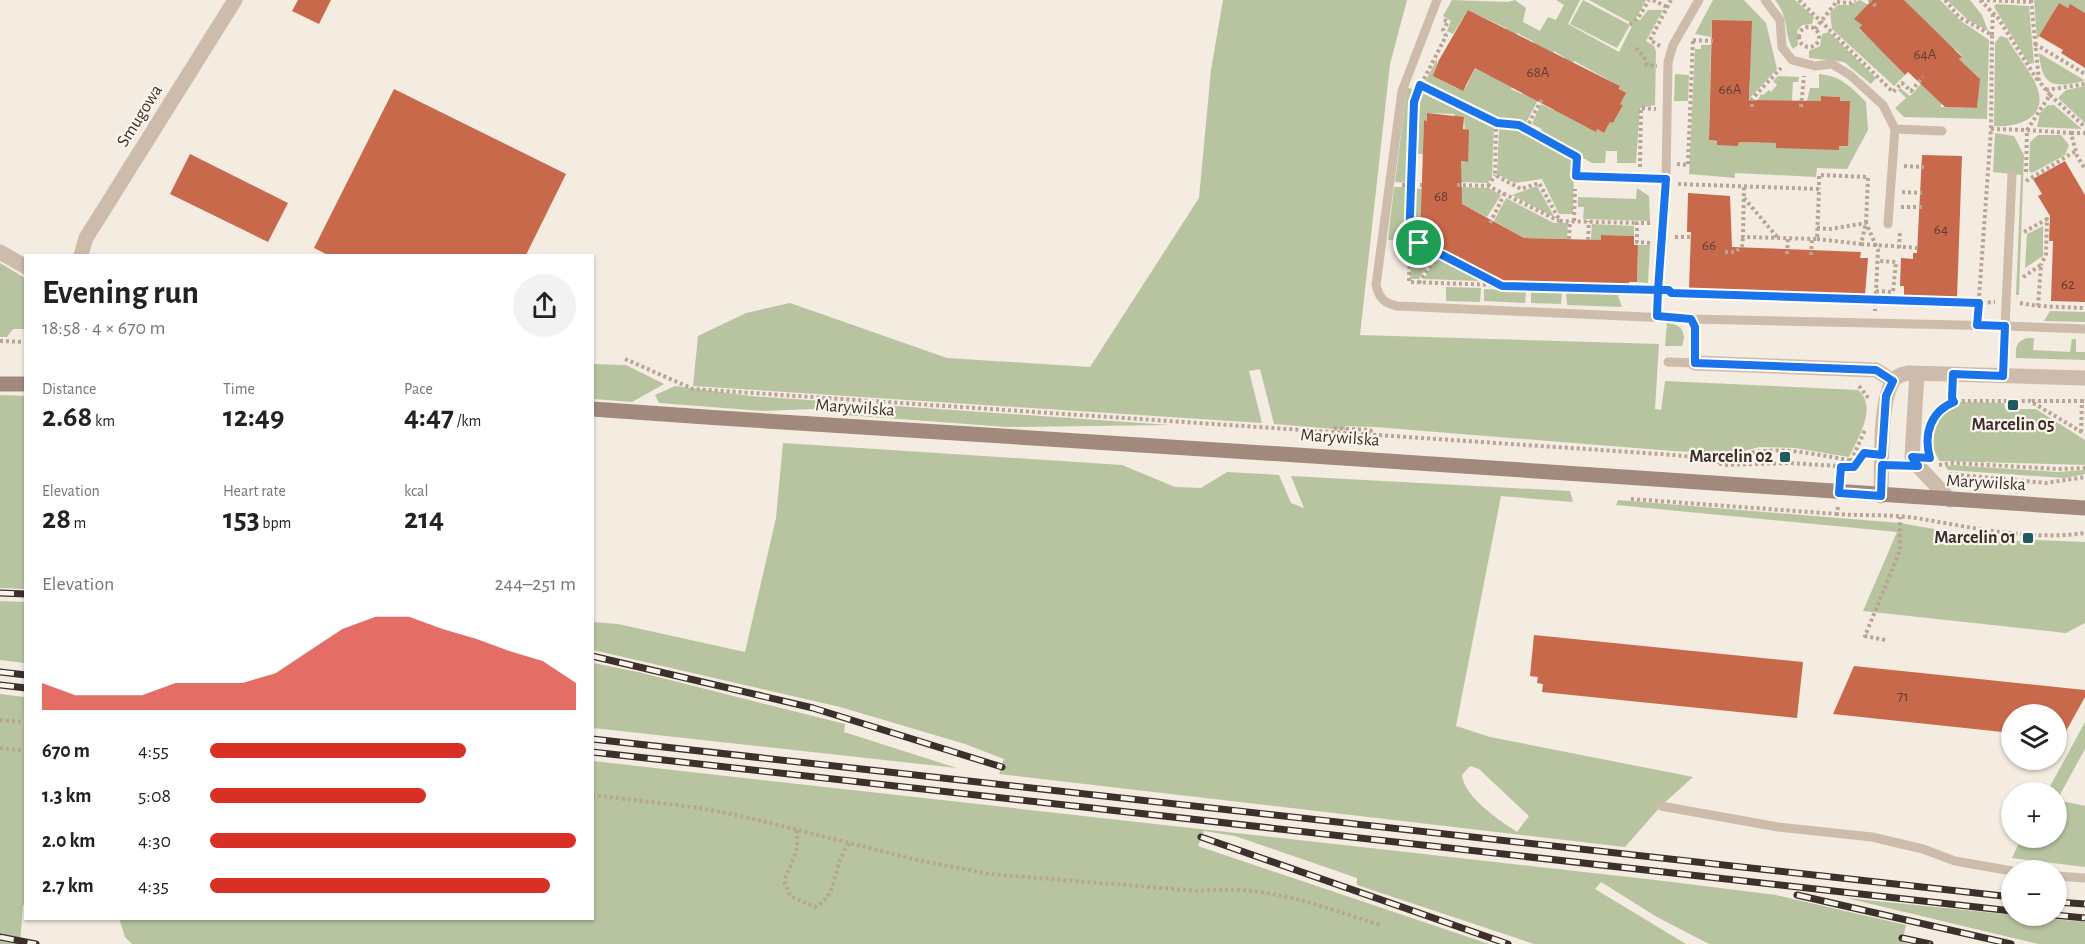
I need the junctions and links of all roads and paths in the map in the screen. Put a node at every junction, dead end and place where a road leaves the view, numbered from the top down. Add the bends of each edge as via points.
1 (235, 0) edge
2 (1437, 0) edge
3 (1651, 0) edge
4 (1671, 0) edge
5 (1699, 0) edge
6 (1765, 0) edge
7 (1799, 0) edge
8 (1856, 0) edge
9 (1869, 0) edge
10 (1945, 0) edge
11 (1980, 0) edge
12 (1837, 1) edge
13 (2031, 1) edge
14 (1876, 6) dead end
15 (1667, 7) junction
16 (1433, 12) junction
17 (1993, 12) junction
18 (1820, 21) junction
19 (1630, 25) dead end
20 (1694, 30) dead end
21 (1815, 30) junction
22 (1992, 35) junction
23 (1694, 40) junction
24 (1713, 41) dead end
25 (2035, 44) junction
26 (1636, 48) dead end
27 (1659, 49) dead end
28 (1659, 58) dead end
29 (1658, 66) junction
30 (1782, 67) dead end
31 (2085, 74) edge
32 (1923, 77) dead end
33 (1658, 78) dead end
34 (2039, 81) junction
35 (2085, 84) edge
36 (1420, 85) junction
37 (1418, 90) dead end
38 (2046, 90) junction
39 (2050, 95) junction
40 (1542, 99) dead end
41 (1657, 99) dead end
42 (1752, 107) dead end
43 (1497, 123) junction
44 (1413, 126) dead end
45 (2085, 127) edge
46 (1526, 129) junction
47 (1895, 129) junction
48 (1991, 129) junction
49 (2027, 130) junction
50 (1942, 131) dead end
51 (2071, 133) junction
52 (2085, 133) edge
53 (2076, 152) junction
54 (2085, 169) edge
55 (1495, 175) junction
56 (2012, 175) dead end
57 (1576, 176) junction
58 (1640, 177) junction
59 (1670, 181) junction
60 (2026, 181) junction
61 (1390, 184) junction
62 (1411, 185) junction
63 (1422, 185) dead end
64 (1457, 185) dead end
65 (1488, 186) junction
66 (1744, 186) junction
67 (2026, 188) dead end
68 (1521, 189) junction
69 (1819, 189) junction
70 (1901, 192) dead end
71 (1922, 193) dead end
72 (1507, 194) junction
73 (1674, 194) dead end
74 (1743, 197) junction
75 (1900, 207) dead end
76 (1925, 207) dead end
77 (1653, 212) dead end
78 (2025, 219) dead end
79 (1560, 221) junction
80 (1572, 221) junction
81 (1588, 221) junction
82 (1490, 223) dead end
83 (1637, 223) junction
84 (1866, 223) junction
85 (1888, 224) dead end
86 (1672, 226) dead end
87 (1817, 228) junction
88 (2025, 230) junction
89 (1691, 237) dead end
90 (1743, 237) junction
91 (1778, 238) junction
92 (1788, 238) junction
93 (1569, 239) dead end
94 (1815, 239) junction
95 (1588, 240) dead end
96 (2024, 241) dead end
97 (1382, 242) junction
98 (1409, 243) junction
99 (1861, 244) junction
100 (1876, 247) junction
101 (1919, 248) dead end
102 (0, 252) edge
103 (1725, 252) dead end
104 (81, 254) edge
105 (1438, 254) junction
106 (1787, 254) dead end
107 (1651, 255) dead end
108 (1811, 255) dead end
109 (1877, 261) junction
110 (2041, 265) junction
111 (24, 266) edge
112 (1419, 284) junction
113 (2022, 284) dead end
114 (1502, 286) junction
115 (1658, 290) junction
116 (1876, 291) junction
117 (2022, 294) dead end
118 (1876, 300) junction
119 (2007, 300) junction
120 (1979, 303) junction
121 (2022, 303) junction
122 (2038, 306) junction
123 (2085, 308) edge
124 (1657, 316) junction
125 (1691, 319) junction
126 (1875, 324) junction
127 (1977, 325) junction
128 (2005, 326) junction
129 (2085, 329) edge
130 (0, 341) edge
131 (24, 342) edge
132 (625, 359) dead end
133 (1668, 362) dead end
134 (1695, 363) junction
135 (1917, 373) junction
136 (1953, 374) junction
137 (2003, 376) junction
138 (2085, 378) edge
139 (1893, 381) junction
140 (0, 384) edge
141 (24, 384) edge
142 (1854, 384) dead end
143 (2030, 401) junction
144 (2084, 401) edge
145 (1954, 402) junction
146 (594, 409) edge
147 (1869, 409) dead end
148 (1870, 427) dead end
149 (1335, 428) dead end
150 (1929, 428) dead end
151 (1870, 433) dead end
152 (2083, 433) edge
153 (1376, 435) junction
154 (1867, 443) dead end
155 (1864, 453) junction
156 (1882, 460) junction
157 (1915, 461) junction
158 (1716, 462) junction
159 (1860, 462) junction
160 (1709, 465) dead end
161 (1938, 465) junction
162 (1841, 467) junction
163 (2085, 468) edge
164 (2085, 477) edge
165 (1839, 493) junction
166 (1881, 496) junction
167 (1631, 499) dead end
168 (1950, 500) junction
169 (2085, 508) edge
170 (1837, 514) junction
171 (1900, 517) junction
172 (2085, 533) edge
173 (1885, 640) dead end
174 (0, 720) edge
175 (24, 722) edge
176 (0, 748) edge
177 (24, 751) edge
178 (594, 795) edge
179 (1661, 806) dead end
180 (796, 830) junction
181 (850, 843) junction
182 (2001, 869) edge
183 (2067, 877) edge
184 (2085, 878) edge
185 (1380, 925) dead end

1 - 104 street, Smugowa via 86,238
2 - 16 lane
3 - 15 path
3 - 19 path
4 - 15 path
5 - 59 lane via 1673,45 1668,62
6 - 47 lane via 1780,20 1785,53 1798,64 1832,64 1850,75 1883,105
7 - 18 path
8 - 12 path
9 - 14 path
10 - 22 path via 1959,16
11 - 13 path
11 - 17 path
12 - 18 path
13 - 25 path
15 - 27 path via 1650,40
16 - 36 path via 1448,22 1443,30 1446,36
16 - 61 lane via 1402,91
17 - 22 path
17 - 34 path
18 - 21 path
18 - 32 path via 1893,92 1902,83 1911,91
20 - 23 path
21 - 21 path via 1818,42 1804,46 1801,32 1807,28
22 - 48 path
23 - 24 path
23 - 59 path via 1688,165 1676,164
25 - 31 path
25 - 34 path
26 - 29 path via 1647,65
28 - 29 path
29 - 33 path
30 - 42 path via 1752,99
34 - 38 path
35 - 38 path
36 - 37 path
36 - 43 path
38 - 39 path
39 - 45 path
39 - 49 path
40 - 46 path
41 - 58 path via 1657,109 1641,108
43 - 46 path
43 - 55 path
44 - 62 path
46 - 57 path via 1577,157
47 - 50 lane
47 - 85 lane
48 - 49 path
48 - 120 path
49 - 51 path
49 - 60 path
51 - 52 path
51 - 53 path
53 - 54 path
53 - 60 path
55 - 65 path
55 - 68 path
56 - 119 lane
57 - 58 lane
57 - 80 path
58 - 59 lane
59 - 66 path
59 - 73 path
59 - 115 lane
60 - 67 path
61 - 62 path
61 - 97 lane
62 - 63 path
62 - 98 path
64 - 65 path
65 - 72 path
66 - 69 path
66 - 74 path
68 - 72 path
68 - 79 path via 1539,183
69 - 84 path via 1819,175 1868,177
69 - 87 path
70 - 71 path
72 - 79 path
72 - 82 path
74 - 90 path
74 - 91 path
75 - 76 path
77 - 83 path via 1652,224
78 - 88 path
79 - 80 path
80 - 81 path
80 - 93 path
81 - 83 path
81 - 95 path
83 - 107 path via 1637,242 1652,243
84 - 87 path via 1830,230
84 - 99 path
84 - 100 path
86 - 89 path via 1671,237
87 - 94 path
88 - 96 path
88 - 110 path via 2047,219 2046,254
90 - 91 path
90 - 103 path via 1742,246 1735,252
91 - 92 path
92 - 94 path
92 - 106 path
94 - 99 path
94 - 108 path
97 - 98 path
97 - 124 lane via 1378,295 1396,306
98 - 105 path via 1419,243
98 - 112 path via 1408,280
99 - 100 path
100 - 101 path
100 - 109 path
102 - 111 street
105 - 112 path
105 - 114 path
109 - 116 path
109 - 116 path via 1896,262 1893,292
110 - 113 path via 2023,275
110 - 122 path
112 - 114 path
114 - 115 path
115 - 118 path
115 - 124 lane
116 - 118 path
117 - 121 path
118 - 120 path
118 - 126 path
119 - 120 path
119 - 121 path
119 - 128 lane
120 - 127 path
121 - 122 path
122 - 123 path
124 - 125 lane
125 - 126 lane
125 - 134 lane via 1695,327
126 - 127 lane
127 - 128 lane
128 - 129 lane
128 - 137 lane
130 - 131 path
132 - 153 path via 693,388
133 - 134 lane
134 - 139 street via 1876,370
135 - 136 street
135 - 139 street
135 - 157 street
136 - 137 street
136 - 145 path
137 - 138 street
139 - 156 street via 1886,396
140 - 141 street
142 - 147 path via 1866,393
143 - 144 path
143 - 145 path
143 - 152 path
144 - 152 path
145 - 150 path via 1935,414
146 - 165 street, Marywilska
148 - 151 path
149 - 153 path via 1370,430
153 - 158 path via 1660,454
154 - 155 path
155 - 156 path
155 - 159 path
156 - 159 path
156 - 166 street
157 - 161 path
157 - 161 path via 1930,458
157 - 168 street
158 - 159 path via 1773,450
158 - 160 path
158 - 162 path
159 - 162 path via 1854,467
161 - 163 path
161 - 164 path via 1946,474 2046,483
162 - 165 path
165 - 166 street, Marywilska
165 - 170 path
166 - 168 street, Marywilska
167 - 170 path
168 - 169 street, Marywilska
170 - 171 path
171 - 172 path via 1970,529 2061,537
171 - 173 path via 1900,550 1865,636
174 - 175 path
176 - 177 path
178 - 180 path via 701,808
179 - 182 lane via 1778,827 1872,837 1955,861
180 - 181 path
180 - 181 path via 797,854 784,881 790,896 815,907 825,902 832,891 838,862
181 - 185 path via 990,874 1199,891 1232,887 1284,894
183 - 184 lane

